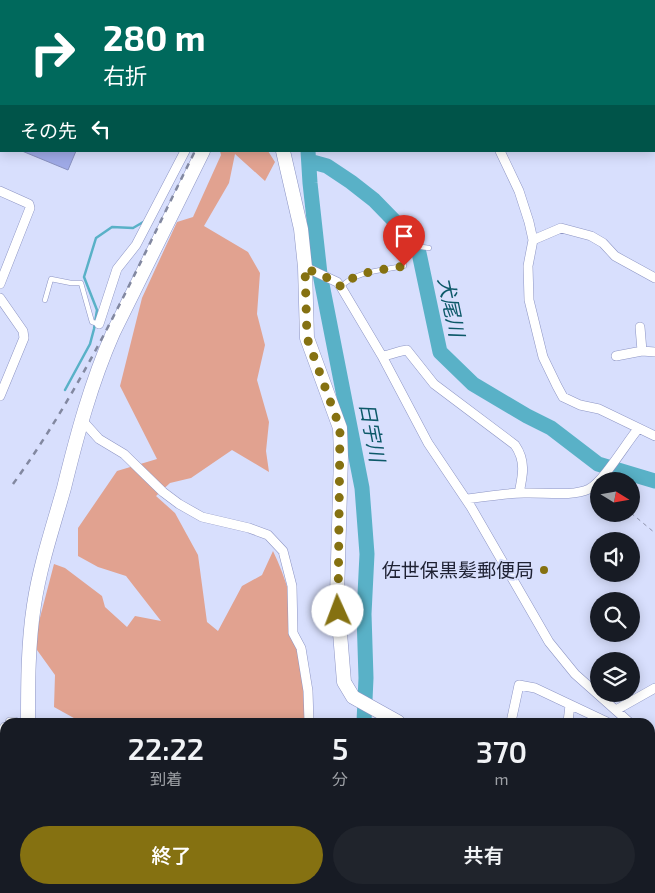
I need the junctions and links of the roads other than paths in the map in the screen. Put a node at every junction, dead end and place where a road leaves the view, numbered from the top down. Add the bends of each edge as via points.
1 (184, 152) edge
2 (203, 152) edge
3 (283, 152) edge
4 (500, 152) edge
5 (0, 191) edge
6 (532, 240) junction
7 (429, 248) dead end
8 (308, 269) junction
9 (655, 278) edge
10 (1, 280) edge
11 (339, 284) junction
12 (0, 298) edge
13 (45, 300) dead end
14 (96, 323) joint
15 (640, 327) dead end
16 (642, 351) junction
17 (655, 352) edge
18 (382, 356) junction
19 (616, 356) dead end
20 (0, 396) edge
21 (81, 419) junction
22 (638, 429) junction
23 (655, 436) edge
24 (519, 493) junction
25 (466, 499) junction
26 (655, 688) edge
27 (570, 705) junction
28 (616, 710) junction
29 (28, 718) edge
30 (309, 718) edge
31 (391, 718) edge
32 (513, 718) edge
33 (568, 718) edge
34 (598, 718) edge
35 (625, 718) edge

1 - 14 street via 136,245 117,269
2 - 21 street via 114,332
3 - 8 street
4 - 6 street via 519,190
5 - 10 street via 29,204 30,208
6 - 9 street via 561,228 591,236 615,256
6 - 22 street via 528,266 529,300 543,356 560,391 563,396 599,409
7 - 11 lane via 400,244 404,266 357,276
8 - 11 street
8 - 31 street via 307,338 340,428 337,596 344,682 353,697
11 - 18 street
12 - 20 street via 23,331 24,338
13 - 14 lane via 51,279 82,282
15 - 16 street
16 - 17 street
16 - 19 street
18 - 24 street via 407,350 434,384 516,445 524,466
18 - 25 street via 428,443
21 - 29 street via 45,549 34,604
21 - 30 street via 99,438 124,454 179,504 196,514 268,536 283,551 292,586 293,633 301,648
22 - 23 street
22 - 24 street via 605,474 589,489
24 - 25 street
25 - 28 street via 549,642 575,674
26 - 28 street
27 - 32 street via 519,684
27 - 33 street
27 - 34 street
28 - 35 street

